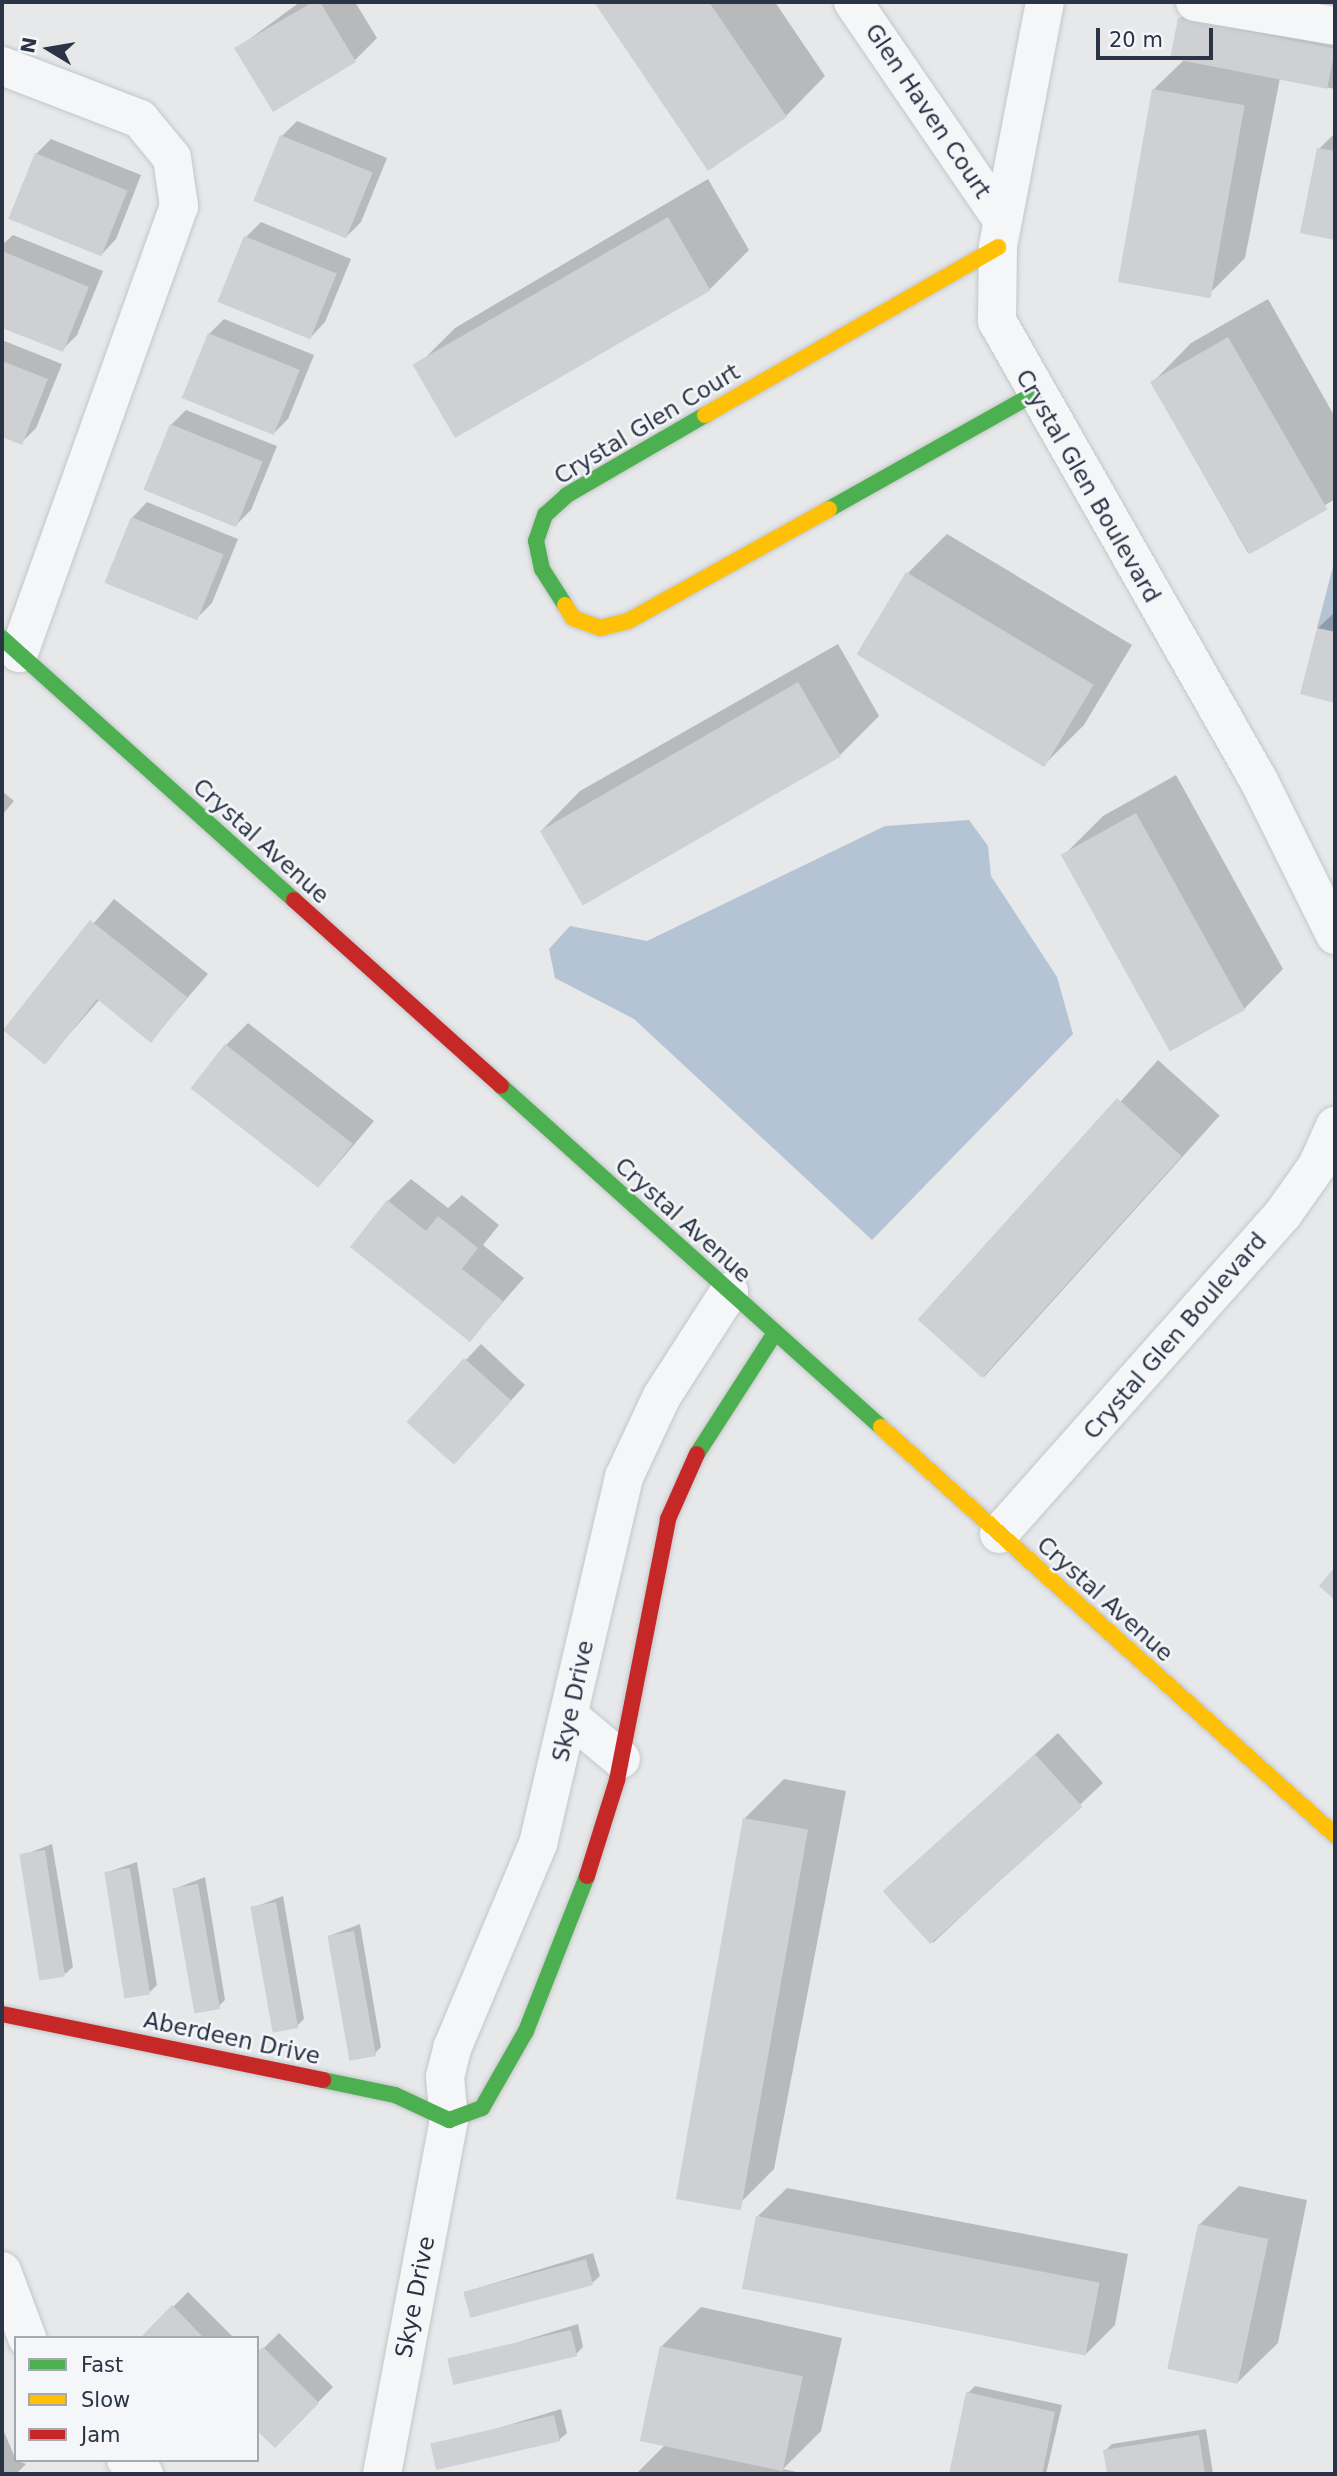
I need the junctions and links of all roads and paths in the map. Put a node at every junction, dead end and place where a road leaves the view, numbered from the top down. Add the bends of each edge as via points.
1 (853, 2) edge
2 (1195, 2) edge
3 (1036, 10) edge
4 (1335, 26) edge
5 (2, 66) edge
6 (1001, 234) junction
7 (1034, 394) junction
8 (10, 646) edge
9 (1331, 909) edge
10 (1335, 1126) edge
11 (1326, 1171) edge
12 (729, 1292) junction
13 (775, 1334) junction
14 (999, 1534) junction
15 (570, 1717) junction
16 (621, 1759) junction
17 (1335, 1835) edge
18 (3, 2020) edge
19 (449, 2120) junction
20 (2, 2271) edge
21 (26, 2336) edge
22 (129, 2462) edge
23 (144, 2474) edge
24 (382, 2474) edge

1 - 6 street, Glen Haven Court
2 - 4 street
3 - 6 street, Crystal Glen Boulevard
5 - 8 street via 140,119 172,158 179,206
6 - 7 street, Crystal Glen Boulevard via 997,321
6 - 7 street, Crystal Glen Court via 567,495 545,515 536,541 542,569 573,618 600,628 628,621
7 - 9 street, Crystal Glen Boulevard
8 - 12 street, Crystal Avenue
10 - 11 street, Crystal Glen Boulevard
11 - 14 street, Crystal Glen Boulevard
12 - 13 street, Crystal Avenue
12 - 15 street, Skye Drive via 662,1396 624,1477
13 - 14 street, Crystal Avenue
13 - 16 street via 690,1464 668,1519
14 - 17 street, Crystal Avenue
15 - 16 street
15 - 19 street, Skye Drive via 538,1844 453,2046 445,2077
16 - 19 street via 592,1866 526,2031 482,2108
18 - 19 street, Aberdeen Drive via 395,2095
19 - 24 street, Skye Drive
20 - 21 street
22 - 23 street

